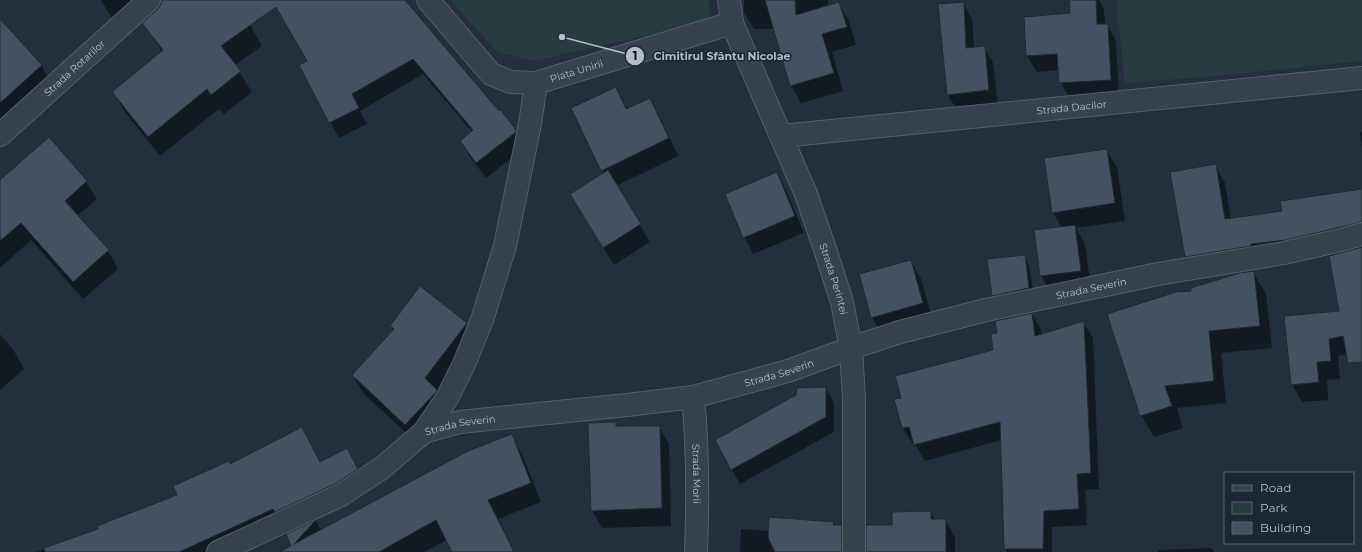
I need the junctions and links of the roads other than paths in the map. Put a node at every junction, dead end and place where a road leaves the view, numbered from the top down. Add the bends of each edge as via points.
1 (149, 0) edge
2 (428, 0) edge
3 (729, 0) edge
4 (732, 22) junction
5 (1362, 78) edge
6 (536, 84) junction
7 (0, 135) edge
8 (781, 136) junction
9 (1362, 234) edge
10 (851, 348) junction
11 (693, 397) junction
12 (424, 432) junction
13 (242, 547) edge
14 (218, 552) edge
15 (696, 552) edge
16 (854, 552) edge

1 - 7 street, Strada Rotarilor
2 - 6 street, Piața Unirii via 490,74 511,82
3 - 4 street
4 - 6 street, Piața Unirii
4 - 8 street, Strada Perintei
5 - 8 street, Strada Dacilor
6 - 12 street via 505,246 482,320 447,398
8 - 10 street, Strada Perintei via 806,194 826,252 842,302
9 - 10 street, Strada Severin via 1284,253 1158,274 986,310 900,332
10 - 11 street, Strada Severin via 788,371
10 - 16 street, Strada Perintei via 854,399
11 - 12 street, Strada Severin via 460,422
11 - 15 street, Strada Morii via 697,473
12 - 13 street, Strada Severin via 382,468 341,495
13 - 14 street, Strada Severin

